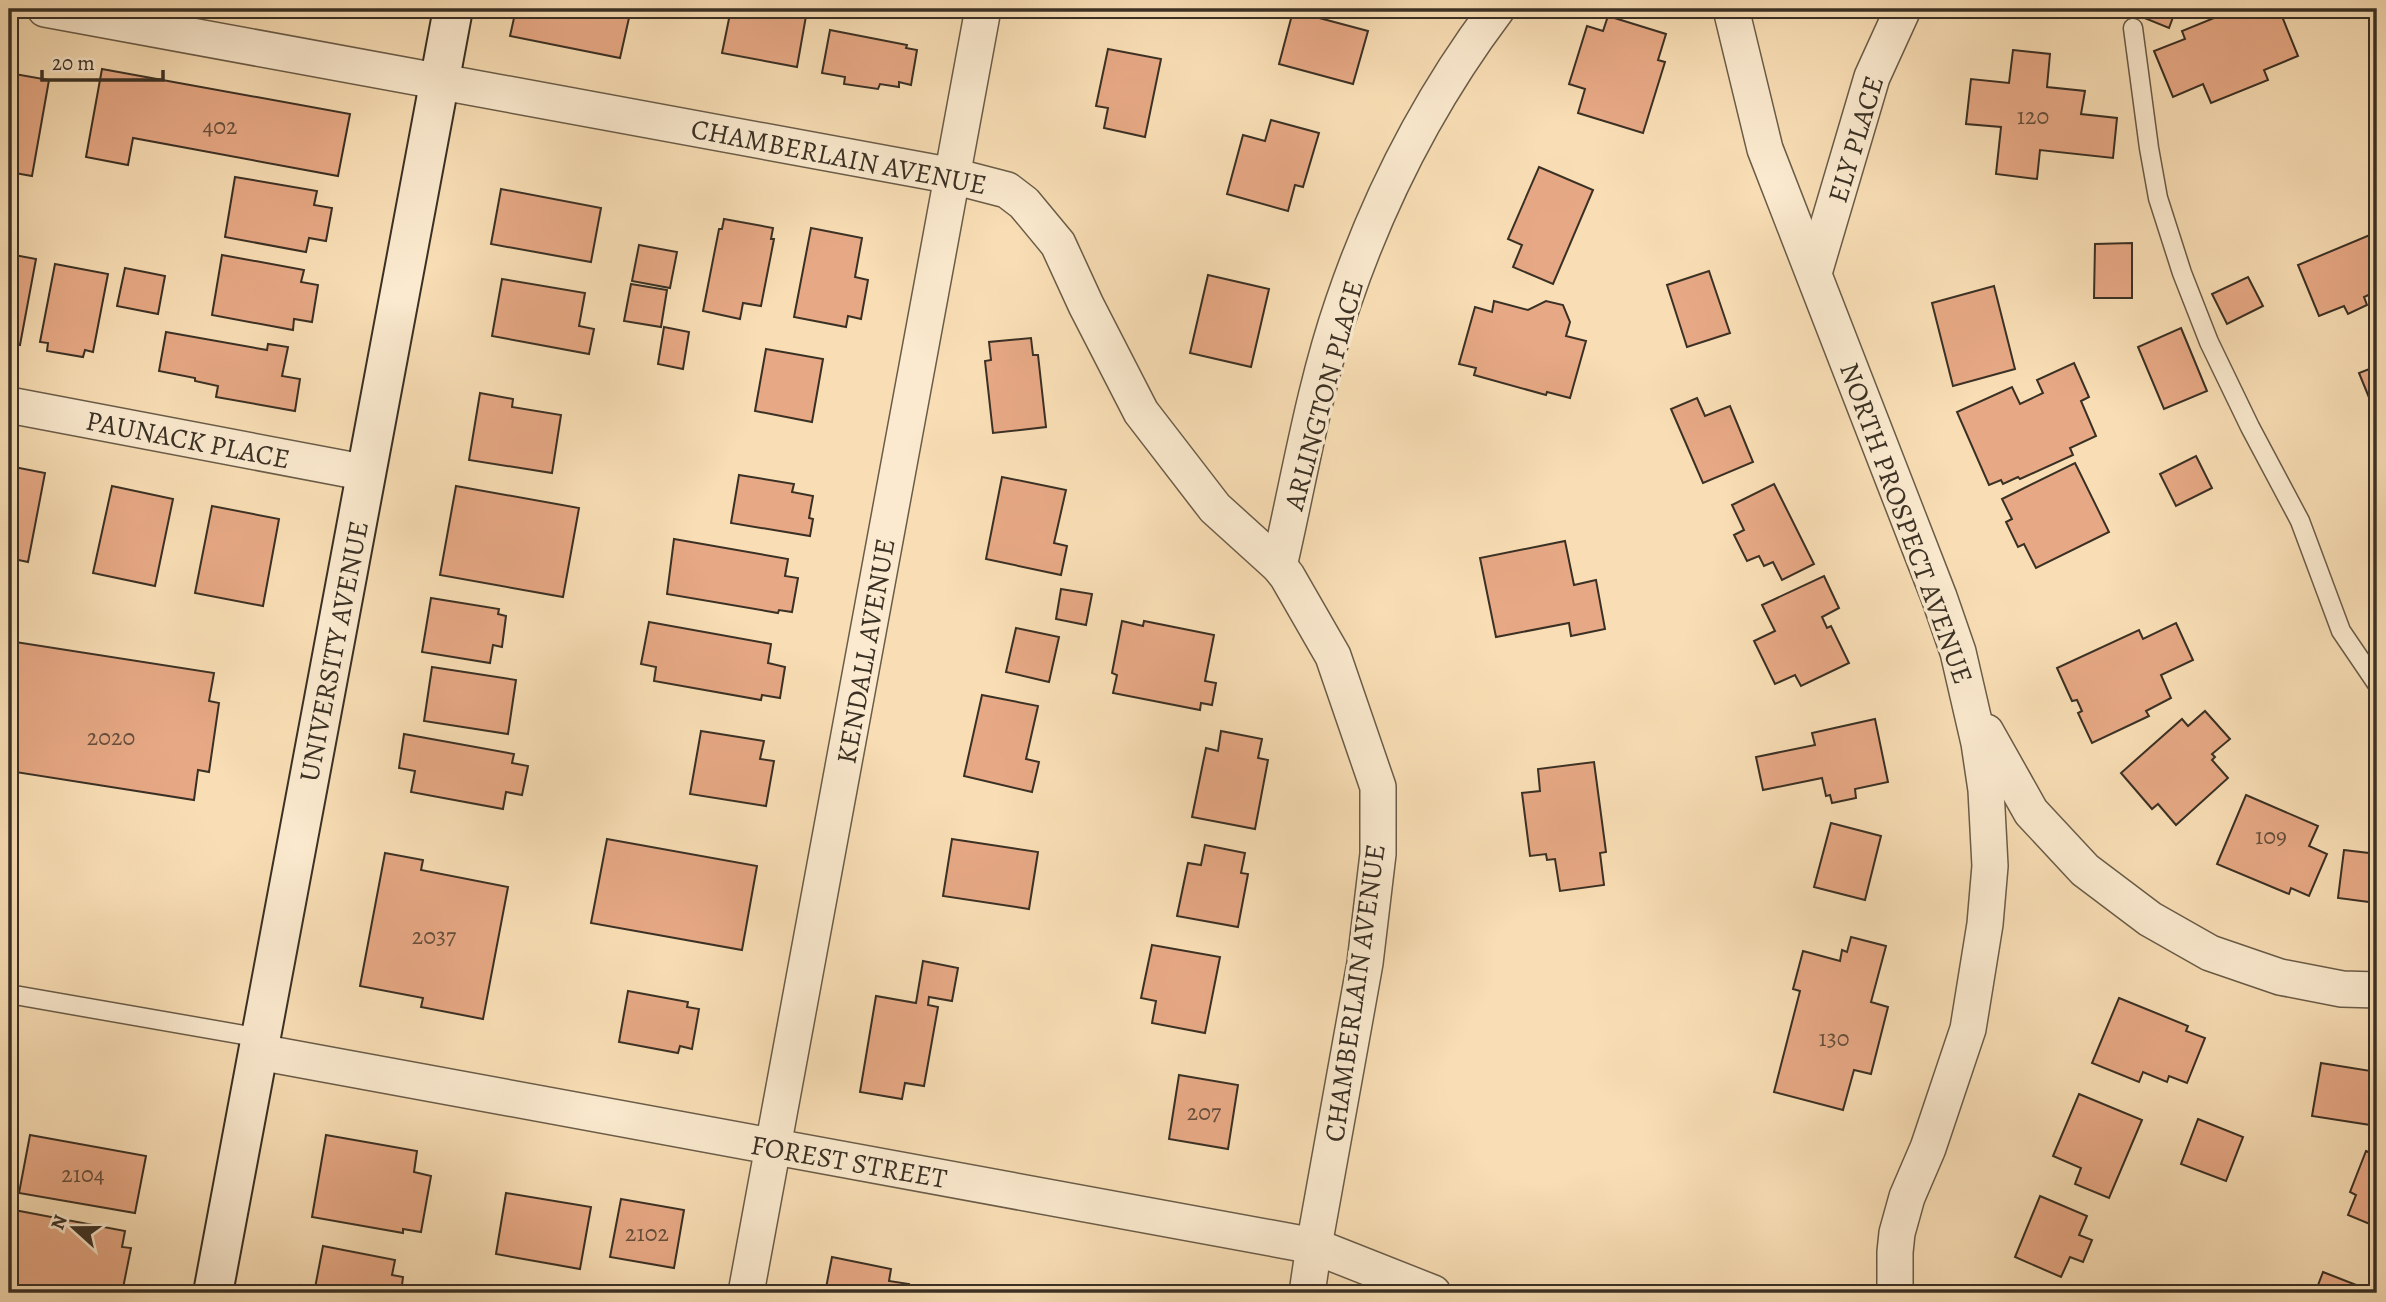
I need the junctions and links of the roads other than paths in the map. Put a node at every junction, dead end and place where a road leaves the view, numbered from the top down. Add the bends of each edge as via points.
1 (45, 9) edge
2 (453, 9) edge
3 (983, 9) edge
4 (1497, 9) edge
5 (1731, 9) edge
6 (1903, 9) edge
7 (2133, 28) dead end
8 (439, 81) junction
9 (953, 176) junction
10 (1814, 273) junction
11 (9, 405) edge
12 (367, 472) junction
13 (1279, 566) junction
14 (2377, 684) edge
15 (1967, 685) junction
16 (2377, 990) edge
17 (9, 994) edge
18 (260, 1045) junction
19 (774, 1148) junction
20 (1314, 1246) junction
21 (213, 1293) edge
22 (746, 1293) edge
23 (1307, 1293) edge
24 (1433, 1293) edge
25 (1895, 1293) edge

1 - 8 street, CHAMBERLAIN AVENUE
2 - 8 street, UNIVERSITY AVENUE
3 - 9 street, KENDALL AVENUE
4 - 13 street, ARLINGTON PLACE via 1414,136 1382,200 1327,355
5 - 10 street, NORTH PROSPECT AVENUE via 1765,149
6 - 10 street, ELY PLACE via 1872,77
7 - 14 lane via 2158,198 2182,273 2215,355 2300,521 2341,631
8 - 9 street, CHAMBERLAIN AVENUE
8 - 12 street, UNIVERSITY AVENUE
9 - 13 street, CHAMBERLAIN AVENUE via 1007,190 1059,244 1141,412 1215,508
9 - 19 street, KENDALL AVENUE
10 - 15 street, NORTH PROSPECT AVENUE via 1939,597
11 - 12 street, PAUNACK PLACE
12 - 18 street, UNIVERSITY AVENUE
13 - 20 street, CHAMBERLAIN AVENUE via 1333,656 1378,787 1378,854 1365,963
15 - 16 street via 1990,742 2031,811 2085,870 2150,919 2210,953 2280,977 2342,989
15 - 25 street, NORTH PROSPECT AVENUE via 1986,790 1990,866 1986,924 1968,1029 1897,1233
17 - 18 lane
18 - 19 street, FOREST STREET
18 - 21 street, UNIVERSITY AVENUE
19 - 20 street, FOREST STREET
19 - 22 street, KENDALL AVENUE
20 - 23 street, CHAMBERLAIN AVENUE
20 - 24 street, FOREST STREET

